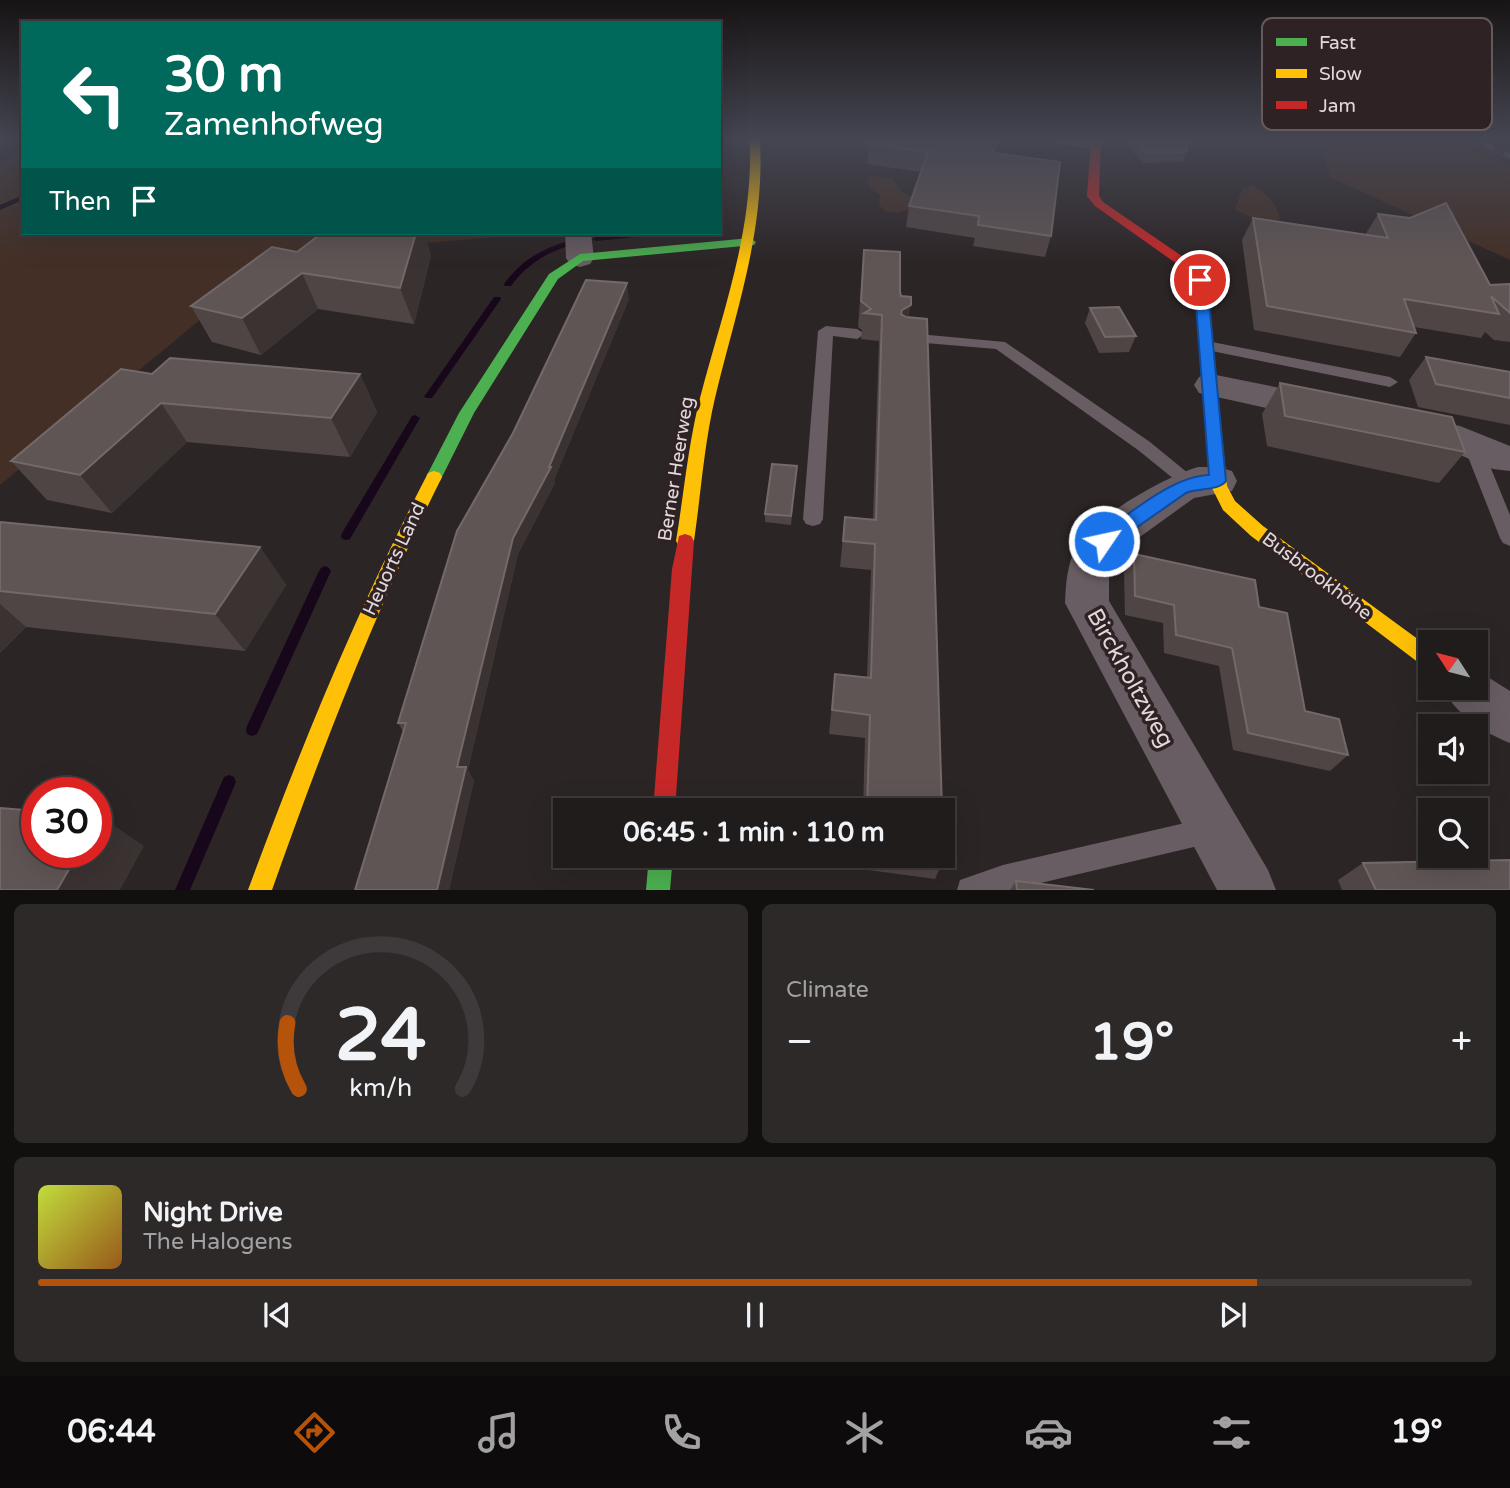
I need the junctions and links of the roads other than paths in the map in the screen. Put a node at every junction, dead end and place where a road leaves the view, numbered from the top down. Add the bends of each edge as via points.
1 (755, 182) edge
2 (1094, 182) edge
3 (750, 242) junction
4 (579, 246) edge
5 (857, 334) dead end
6 (907, 338) edge
7 (1208, 346) junction
8 (1390, 382) dead end
9 (1211, 385) junction
10 (1472, 444) junction
11 (1506, 458) dead end
12 (1205, 482) junction
13 (813, 519) dead end
14 (1510, 538) edge
15 (1418, 651) edge
16 (1483, 700) edge
17 (1510, 720) edge
18 (665, 798) edge
19 (1214, 829) junction
20 (660, 868) edge
21 (260, 890) edge
22 (658, 890) edge
23 (970, 890) edge
24 (1248, 890) edge

1 - 3 street, Berner Heerweg
2 - 7 street via 1093,196 1099,204 1191,268 1200,280
3 - 4 street, Heuorts Land
3 - 18 street, Berner Heerweg via 707,401 681,569
4 - 21 street, Heuorts Land via 553,277 467,413 391,559 308,755
5 - 13 lane via 826,331
6 - 12 lane via 1000,345 1144,446
7 - 8 lane
7 - 9 street
9 - 10 street
9 - 12 street
10 - 11 street
10 - 14 lane
12 - 15 street, Busbrookhöhe via 1256,531
12 - 19 street, Birckholtzweg via 1104,541 1088,571 1087,603
16 - 17 street
19 - 23 lane
19 - 24 street, Birckholtzweg
20 - 22 street

